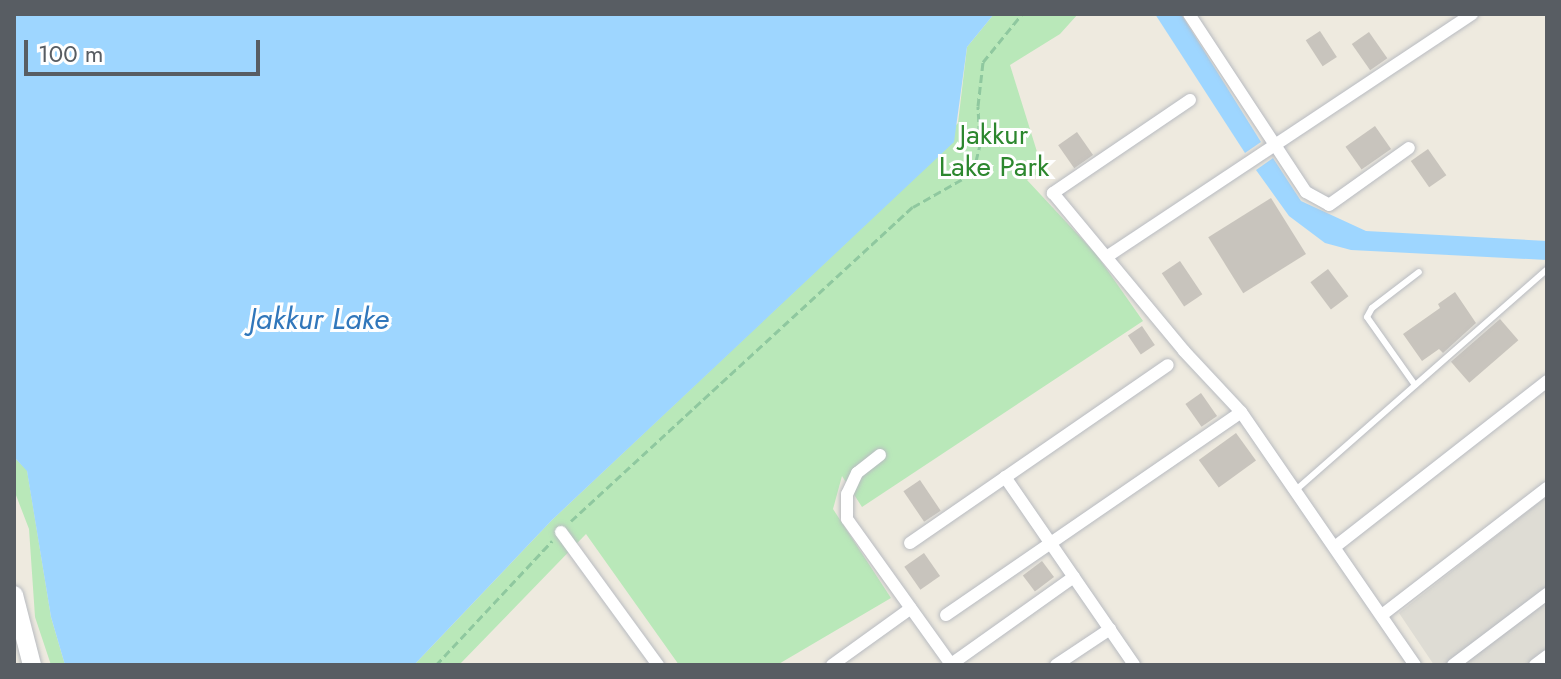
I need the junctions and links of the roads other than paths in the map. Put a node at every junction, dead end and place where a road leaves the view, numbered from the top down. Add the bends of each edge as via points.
1 (1189, 14) edge
2 (1472, 14) edge
3 (1190, 100) dead end
4 (1275, 145) junction
5 (1409, 148) dead end
6 (1108, 256) junction
7 (1547, 269) edge
8 (1419, 272) dead end
9 (1168, 365) dead end
10 (1547, 381) edge
11 (1415, 385) junction
12 (1241, 412) junction
13 (880, 455) dead end
14 (1005, 477) junction
15 (1547, 488) edge
16 (1297, 489) junction
17 (561, 532) road end
18 (910, 543) dead end
19 (1051, 543) junction
20 (1336, 546) junction
21 (1074, 577) junction
22 (1547, 594) edge
23 (14, 595) edge
24 (911, 608) junction
25 (946, 615) dead end
26 (1382, 615) junction
27 (1110, 629) junction
28 (1547, 656) edge
29 (32, 665) edge
30 (658, 665) edge
31 (832, 665) edge
32 (951, 665) edge
33 (1056, 665) edge
34 (1134, 665) edge
35 (1415, 665) edge
36 (1453, 665) edge
37 (1535, 665) edge

1 - 4 street
2 - 4 street
3 - 6 street via 1053,193
4 - 5 street via 1306,192 1329,205
4 - 6 street
6 - 12 street
7 - 11 lane
8 - 11 lane via 1367,317
9 - 14 street
10 - 20 street
11 - 16 lane
12 - 16 street
12 - 19 street
13 - 24 street via 857,473 847,494 847,519
14 - 18 street
14 - 19 street
15 - 26 street
16 - 20 street
17 - 30 street
19 - 21 street
19 - 25 street
20 - 26 street
21 - 27 street
21 - 32 street
22 - 36 street
23 - 29 street
24 - 31 street
24 - 32 street
26 - 35 street
27 - 33 street
27 - 34 street
28 - 37 street

